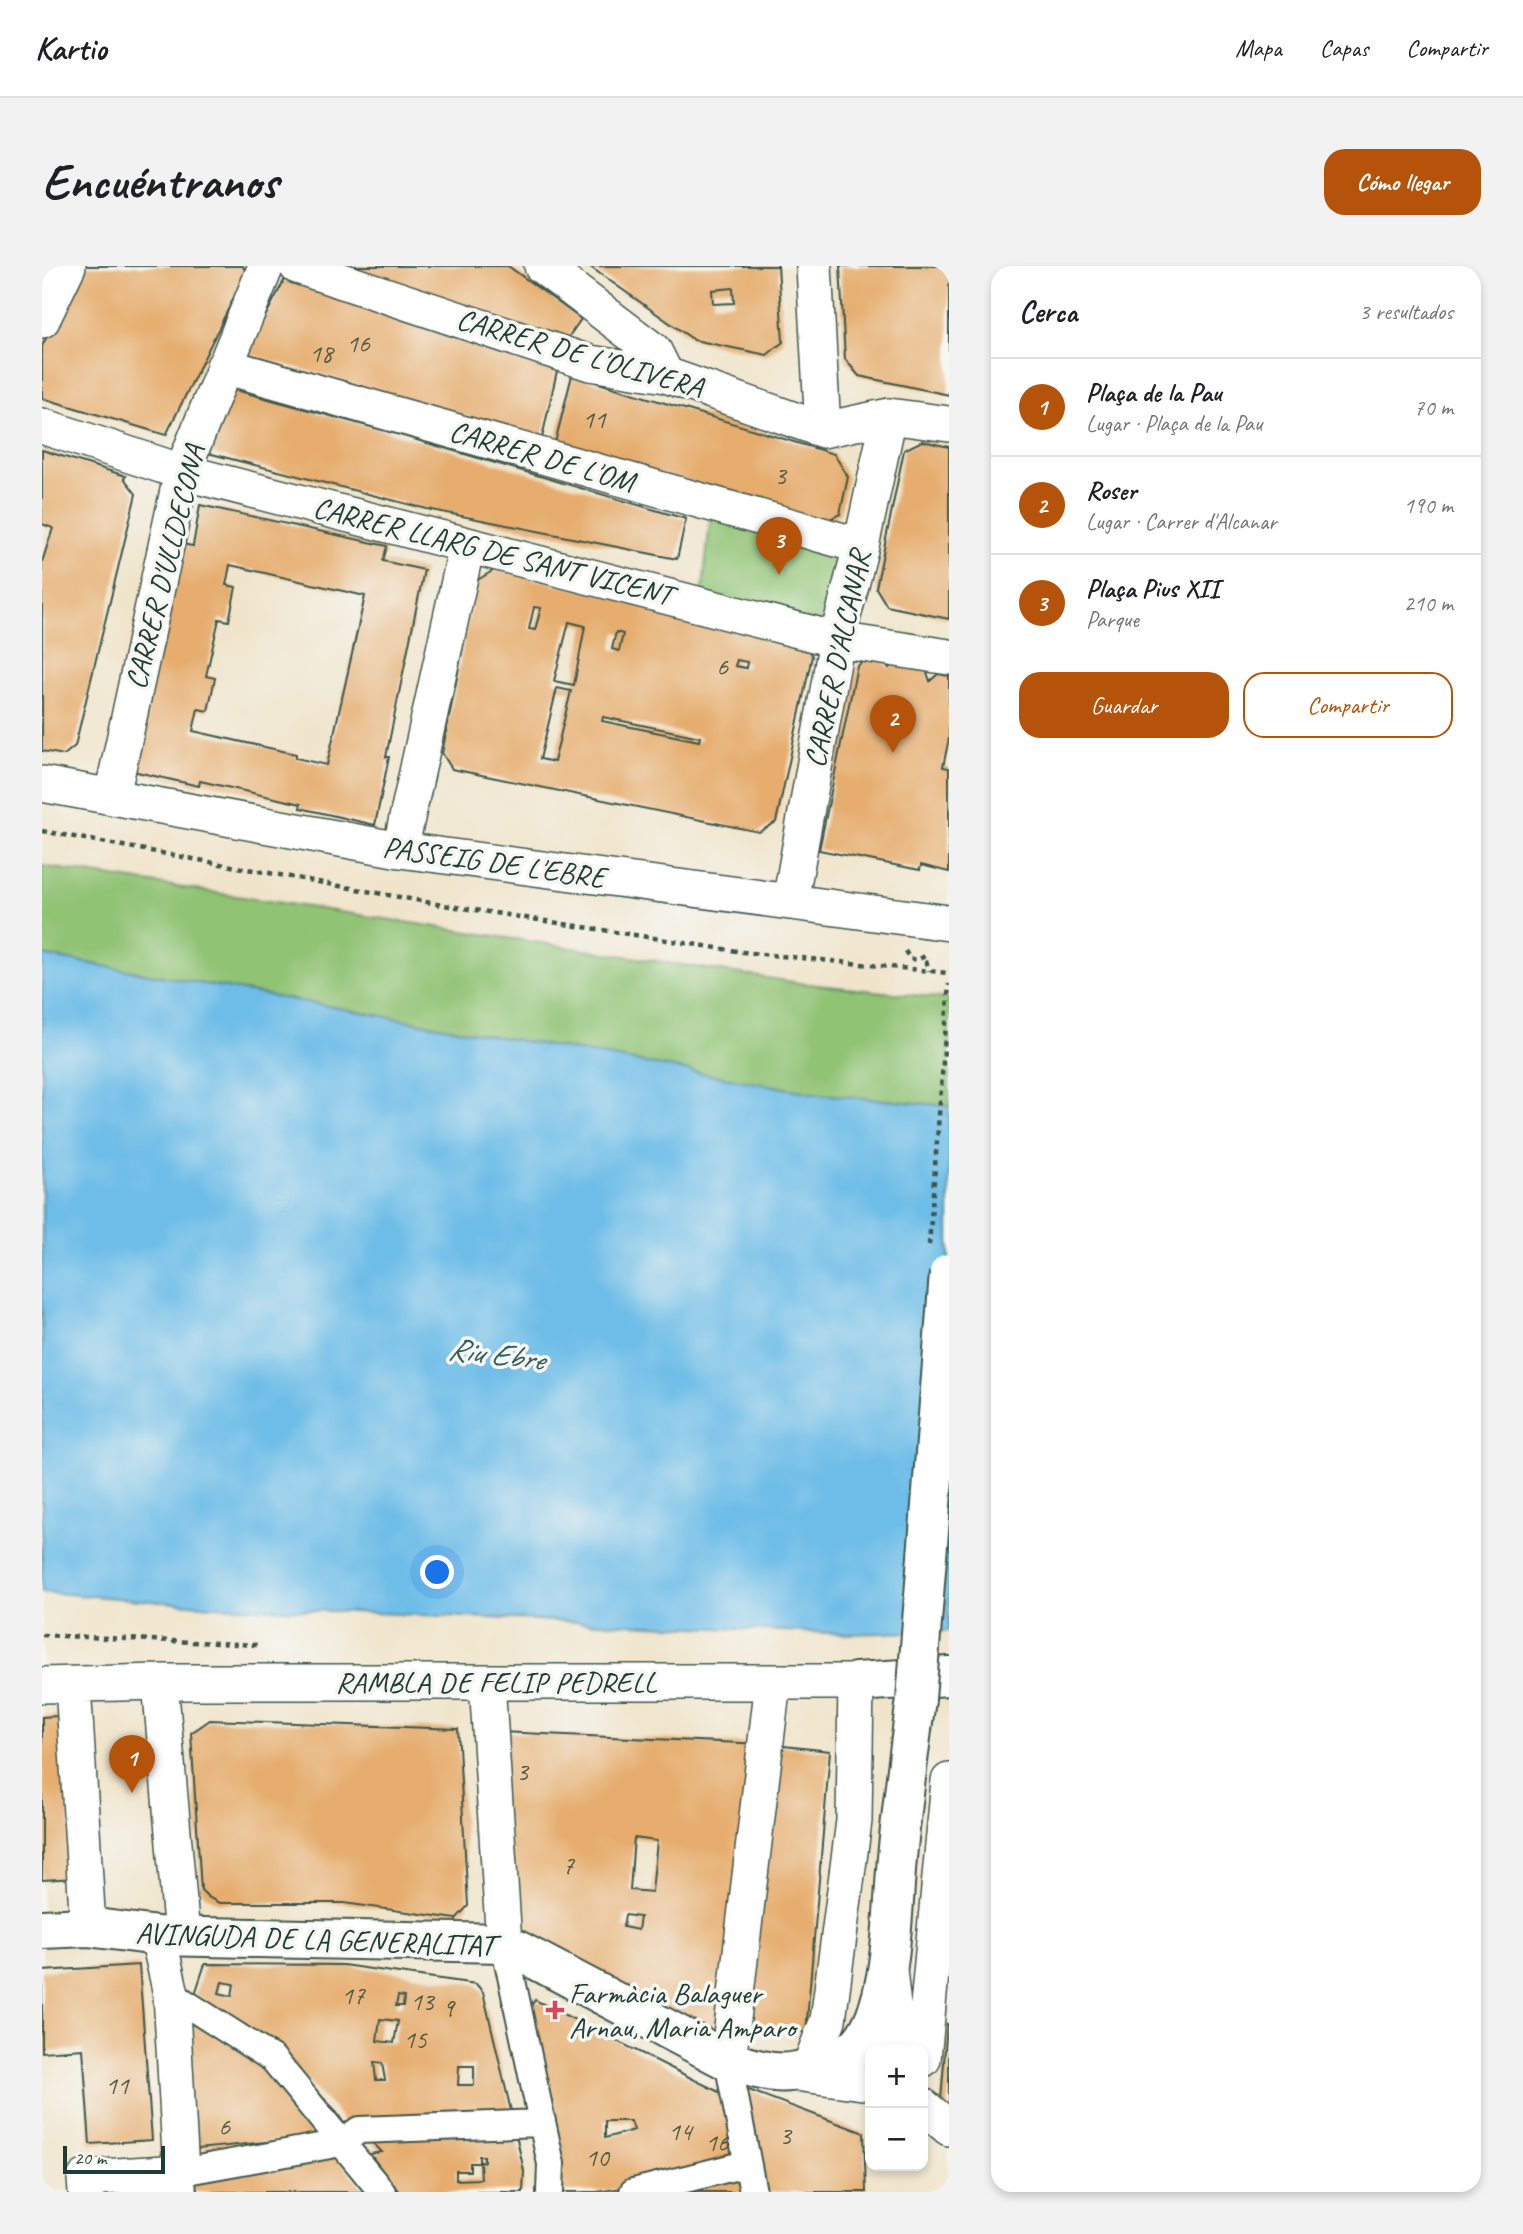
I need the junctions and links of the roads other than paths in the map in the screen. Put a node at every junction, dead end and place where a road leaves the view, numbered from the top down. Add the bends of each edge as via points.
1 (68, 266) edge
2 (266, 266) edge
3 (297, 266) edge
4 (542, 266) edge
5 (814, 266) edge
6 (42, 320) edge
7 (224, 366) junction
8 (666, 375) junction
9 (889, 416) junction
10 (949, 424) edge
11 (42, 426) edge
12 (822, 430) junction
13 (182, 472) junction
14 (467, 545) junction
15 (861, 546) junction
16 (837, 640) junction
17 (949, 657) edge
18 (42, 784) edge
19 (112, 796) junction
20 (400, 850) junction
21 (790, 902) junction
22 (949, 923) edge
23 (949, 1273) edge
24 (949, 1676) edge
25 (160, 1682) junction
26 (487, 1682) junction
27 (773, 1682) junction
28 (856, 1682) junction
29 (58, 1685) edge
30 (949, 1781) edge
31 (88, 1927) junction
32 (42, 1929) edge
33 (170, 1936) junction
34 (505, 1943) junction
35 (888, 1960) junction
36 (170, 1994) junction
37 (897, 2045) edge
38 (924, 2045) edge
39 (729, 2061) junction
40 (802, 2071) junction
41 (865, 2082) edge
42 (925, 2108) edge
43 (542, 2123) junction
44 (949, 2128) edge
45 (341, 2143) junction
46 (746, 2164) junction
47 (182, 2182) edge
48 (85, 2185) edge
49 (382, 2192) edge
50 (550, 2192) edge
51 (633, 2192) edge
52 (753, 2192) edge

1 - 6 street
2 - 7 street, CARRER D'ULLDECONA
3 - 8 street, CARRER DE L'OLIVERA via 590,363
4 - 8 street via 654,351
5 - 12 street
7 - 13 street, CARRER D'ULLDECONA
7 - 15 street, CARRER DE L'OM
8 - 12 street, CARRER DE L'OLIVERA
9 - 10 street
9 - 12 street
9 - 15 street, CARRER D'ALCANAR
11 - 13 street, CARRER LLARG DE SANT VICENT
13 - 14 street, CARRER LLARG DE SANT VICENT
13 - 19 street, CARRER D'ULLDECONA
14 - 16 street, CARRER LLARG DE SANT VICENT
14 - 20 street
15 - 16 street, CARRER D'ALCANAR
16 - 17 street, CARRER LLARG DE SANT VICENT
16 - 21 street, CARRER D'ALCANAR
18 - 19 street, PASSEIG DE L'EBRE
19 - 20 street, PASSEIG DE L'EBRE
20 - 21 street, PASSEIG DE L'EBRE
21 - 22 street, PASSEIG DE L'EBRE
23 - 35 street, bridge via 916,1699
24 - 28 street, RAMBLA DE FELIP PEDRELL
25 - 26 street, RAMBLA DE FELIP PEDRELL
25 - 29 street, RAMBLA DE FELIP PEDRELL
25 - 33 street
26 - 27 street, RAMBLA DE FELIP PEDRELL
26 - 34 street
27 - 28 street, RAMBLA DE FELIP PEDRELL
27 - 39 street
28 - 40 street via 853,1835 828,2020
29 - 31 street
30 - 38 street
31 - 32 street, AVINGUDA DE LA GENERALITAT
31 - 33 street, AVINGUDA DE LA GENERALITAT
33 - 34 street, AVINGUDA DE LA GENERALITAT
33 - 36 street
34 - 39 street, AVINGUDA DE LA GENERALITAT
34 - 43 street
35 - 37 street
35 - 40 street via 876,2018 858,2046
36 - 45 street via 273,2059
36 - 47 street
39 - 40 street, AVINGUDA DE LA GENERALITAT via 766,2072
39 - 46 street
40 - 41 street
42 - 44 street
43 - 45 street via 359,2130
43 - 50 street via 551,2164
45 - 47 street
45 - 49 street
46 - 51 street
46 - 52 street
47 - 48 street

